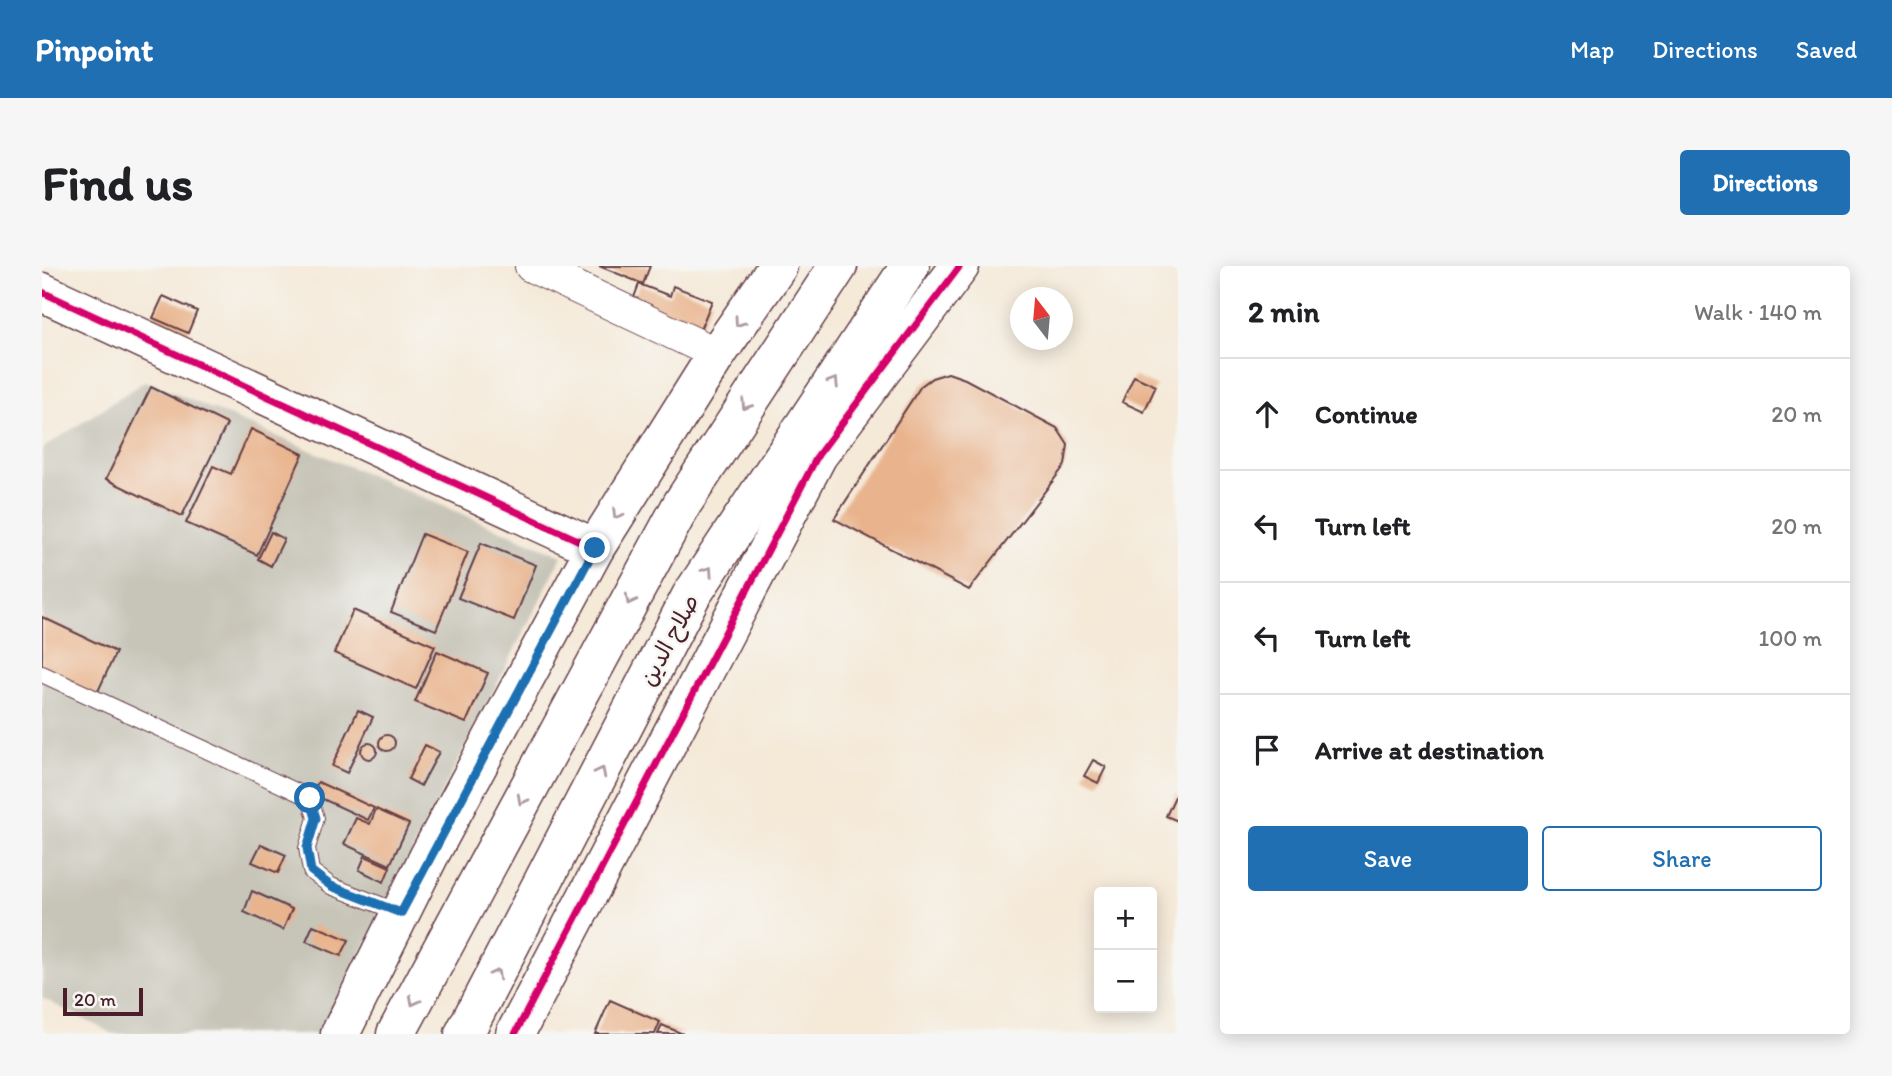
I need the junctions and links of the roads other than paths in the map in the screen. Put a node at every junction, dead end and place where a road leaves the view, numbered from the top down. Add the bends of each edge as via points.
1 (531, 266) edge
2 (778, 266) edge
3 (838, 266) edge
4 (910, 266) edge
5 (960, 266) edge
6 (42, 292) edge
7 (717, 354) junction
8 (595, 548) junction
9 (42, 674) edge
10 (401, 913) junction
11 (340, 1034) edge
12 (396, 1034) edge
13 (464, 1034) edge
14 (515, 1034) edge

1 - 7 street
2 -> 7 main road
3 -> 12 main road via 682,504
13 -> 4 main road, صلاح الدين via 691,596
5 - 14 main road via 818,455
6 - 8 main road
7 -> 8 main road
8 - 10 main road
9 - 10 lane via 310,798 316,818 307,848 311,871 331,886
10 - 11 main road

